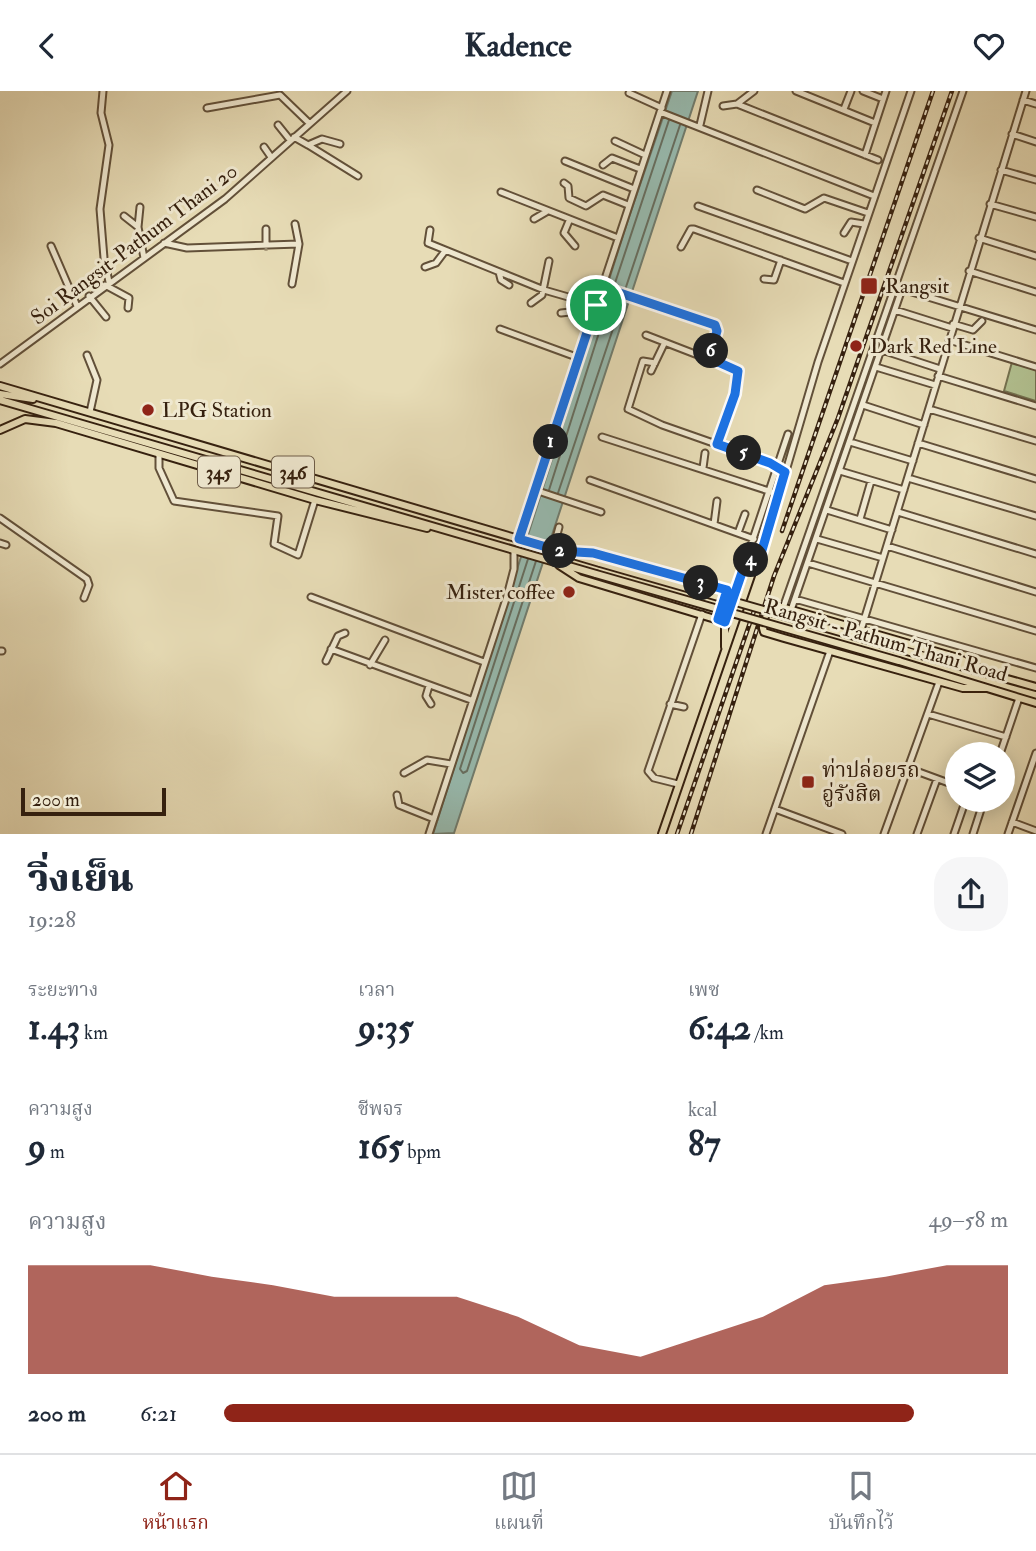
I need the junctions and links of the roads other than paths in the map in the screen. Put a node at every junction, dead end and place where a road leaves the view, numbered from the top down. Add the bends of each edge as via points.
1 (103, 91) edge
2 (667, 91) edge
3 (708, 91) edge
4 (754, 91) edge
5 (796, 91) edge
6 (851, 91) edge
7 (863, 91) edge
8 (886, 91) edge
9 (911, 91) edge
10 (963, 91) edge
11 (1026, 91) edge
12 (344, 92) edge
13 (629, 93) edge
14 (883, 99) junction
15 (1023, 100) junction
16 (737, 104) junction
17 (1036, 104) edge
18 (723, 106) dead end
19 (207, 108) dead end
20 (844, 109) junction
21 (662, 111) junction
22 (876, 123) junction
23 (309, 124) junction
24 (697, 124) junction
25 (278, 125) dead end
26 (1012, 135) junction
27 (292, 139) junction
28 (615, 141) dead end
29 (1036, 142) edge
30 (340, 144) dead end
31 (308, 145) junction
32 (264, 147) dead end
33 (645, 155) junction
34 (865, 155) junction
35 (271, 157) junction
36 (878, 160) dead end
37 (565, 161) dead end
38 (603, 165) dead end
39 (640, 169) junction
40 (1001, 170) junction
41 (358, 177) dead end
42 (1036, 180) edge
43 (564, 183) dead end
44 (634, 189) junction
45 (757, 190) dead end
46 (500, 192) dead end
47 (874, 195) junction
48 (990, 204) junction
49 (628, 205) junction
50 (698, 206) dead end
51 (140, 207) dead end
52 (546, 212) junction
53 (868, 213) junction
54 (124, 216) dead end
55 (1036, 217) edge
56 (534, 219) dead end
57 (569, 221) junction
58 (864, 224) junction
59 (295, 225) dead end
60 (138, 227) junction
61 (266, 229) dead end
62 (430, 230) dead end
63 (844, 233) dead end
64 (618, 238) junction
65 (979, 239) junction
66 (164, 243) junction
67 (299, 244) junction
68 (51, 246) dead end
69 (266, 246) junction
70 (575, 246) dead end
71 (681, 247) dead end
72 (445, 251) junction
73 (1036, 256) edge
74 (144, 258) junction
75 (781, 260) junction
76 (549, 261) dead end
77 (852, 261) junction
78 (425, 267) dead end
79 (969, 271) junction
80 (499, 272) junction
81 (764, 279) dead end
82 (107, 283) junction
83 (844, 283) junction
84 (292, 284) dead end
85 (509, 285) dead end
86 (603, 287) junction
87 (544, 290) junction
88 (1036, 292) edge
89 (89, 296) junction
90 (578, 300) junction
91 (530, 303) dead end
92 (596, 305) junction
93 (959, 305) junction
94 (77, 306) junction
95 (128, 307) dead end
96 (895, 310) junction
97 (561, 313) dead end
98 (106, 317) dead end
99 (982, 321) dead end
100 (953, 326) junction
101 (500, 329) dead end
102 (1036, 330) edge
103 (646, 335) dead end
104 (949, 340) junction
105 (664, 344) junction
106 (882, 350) junction
107 (87, 355) dead end
108 (579, 358) junction
109 (709, 358) junction
110 (655, 363) junction
111 (0, 364) edge
112 (876, 367) junction
113 (1036, 367) edge
114 (940, 369) junction
115 (651, 371) dead end
116 (938, 376) junction
117 (936, 385) junction
118 (0, 386) edge
119 (0, 394) edge
120 (0, 400) edge
121 (62, 404) junction
122 (863, 405) junction
123 (1036, 406) edge
124 (929, 409) junction
125 (90, 412) junction
126 (924, 425) junction
127 (0, 430) edge
128 (788, 434) dead end
129 (602, 437) dead end
130 (1036, 441) edge
131 (850, 442) junction
132 (918, 443) junction
133 (717, 444) junction
134 (705, 453) dead end
135 (159, 454) junction
136 (913, 461) junction
137 (703, 468) junction
138 (778, 468) junction
139 (840, 471) junction
140 (785, 472) junction
141 (908, 478) junction
142 (1036, 479) edge
143 (590, 481) dead end
144 (871, 481) junction
145 (904, 490) junction
146 (536, 491) junction
147 (770, 491) junction
148 (778, 494) junction
149 (315, 500) junction
150 (717, 501) dead end
151 (827, 510) junction
152 (601, 512) dead end
153 (898, 512) junction
154 (745, 514) dead end
155 (1036, 516) edge
156 (0, 518) edge
157 (860, 519) junction
158 (714, 524) junction
159 (559, 527) dead end
160 (439, 529) junction
161 (892, 530) junction
162 (738, 533) junction
163 (754, 538) junction
164 (763, 539) junction
165 (817, 539) junction
166 (522, 540) junction
167 (887, 546) junction
168 (554, 549) junction
169 (751, 551) junction
170 (517, 552) junction
171 (1036, 554) edge
172 (758, 558) junction
173 (883, 558) junction
174 (808, 563) junction
175 (558, 564) junction
176 (876, 584) junction
177 (727, 590) junction
178 (736, 591) junction
179 (1036, 592) edge
180 (310, 597) dead end
181 (84, 598) dead end
182 (795, 599) junction
183 (783, 608) junction
184 (794, 611) junction
185 (702, 614) junction
186 (718, 619) junction
187 (864, 619) junction
188 (725, 622) junction
189 (861, 630) junction
190 (1036, 631) edge
191 (345, 633) dead end
192 (788, 639) junction
193 (385, 640) dead end
194 (725, 647) junction
195 (331, 649) junction
196 (830, 652) junction
197 (326, 661) dead end
198 (484, 662) junction
199 (370, 665) junction
200 (1036, 668) edge
201 (984, 671) junction
202 (939, 682) junction
203 (429, 685) junction
204 (1036, 687) edge
205 (987, 688) junction
206 (1019, 698) junction
207 (471, 700) junction
208 (670, 703) junction
209 (1036, 703) edge
210 (431, 704) dead end
211 (684, 707) dead end
212 (928, 714) junction
213 (1006, 737) junction
214 (1004, 742) edge
215 (1036, 753) edge
216 (451, 764) junction
217 (908, 768) junction
218 (404, 773) dead end
219 (937, 779) junction
220 (945, 782) edge
221 (678, 784) junction
222 (397, 795) dead end
223 (775, 809) junction
224 (962, 812) edge
225 (980, 812) edge
226 (434, 819) junction
227 (1012, 823) junction
228 (1036, 831) edge
229 (429, 834) edge
230 (662, 834) edge
231 (766, 834) edge
232 (842, 834) edge
233 (884, 834) edge
234 (917, 834) edge
235 (954, 834) edge
236 (972, 834) edge
237 (1008, 834) edge

1 - 82 street via 101,113 108,145 100,209
2 - 21 street
3 - 24 street
4 - 16 street
5 - 20 street
6 - 20 street
7 - 14 street
8 - 14 street
9 - 47 street
10 - 183 street
11 - 15 street
12 - 23 street, Soi Rangsit-Pathum Thani 20
13 - 21 street
14 - 22 street
15 - 17 street
15 - 26 street
16 - 18 street
16 - 34 street
19 - 23 street via 280,95
20 - 22 street
21 - 24 street
21 - 33 street
22 - 34 street
23 - 27 street, Soi Rangsit-Pathum Thani 20
24 - 47 street
25 - 27 street
26 - 29 street
26 - 40 street
27 - 31 street
27 - 35 street, Soi Rangsit-Pathum Thani 20
28 - 33 street
30 - 31 street via 322,139
31 - 41 street
32 - 35 street
33 - 39 street
34 - 36 street
35 - 66 street, Soi Rangsit-Pathum Thani 20 via 231,195
37 - 44 street
38 - 39 street via 612,157
39 - 44 street
40 - 42 street
40 - 48 street
43 - 49 street via 569,198 586,206 603,195
44 - 49 street
45 - 53 street via 805,209 824,198
46 - 52 street
47 - 53 street
48 - 55 street
48 - 65 street
49 - 64 street
50 - 77 street
51 - 60 street
52 - 56 street
52 - 57 street
53 - 58 street
54 - 60 street
57 - 64 street
57 - 70 street via 564,233
58 - 63 street via 851,222
58 - 77 street
59 - 67 street
60 - 74 street
61 - 69 street
62 - 72 street via 427,242
64 - 86 street
65 - 73 street
65 - 79 street
66 - 69 street
66 - 74 street, Soi Rangsit-Pathum Thani 20
67 - 69 street
67 - 84 street
68 - 94 street
71 - 75 street via 694,229
72 - 78 street via 436,264
72 - 80 street
74 - 82 street, Soi Rangsit-Pathum Thani 20
75 - 81 street via 774,280
75 - 83 street
76 - 87 street
77 - 83 street
79 - 88 street
79 - 93 street
80 - 85 street
80 - 87 street
82 - 89 street, Soi Rangsit-Pathum Thani 20
82 - 95 street via 129,298
83 - 140 street
86 - 92 street
86 - 109 street via 715,325
87 - 90 street
87 - 91 street
89 - 94 street, Soi Rangsit-Pathum Thani 20
89 - 98 street
90 - 92 street
90 - 97 street via 570,312
92 - 108 street
93 - 96 street via 902,289
93 - 100 street
93 - 102 street
94 - 111 street, Soi Rangsit-Pathum Thani 20
96 - 100 street
96 - 106 street
99 - 100 street via 973,330
100 - 104 street
101 - 108 street
103 - 105 street
104 - 113 street
104 - 114 street
105 - 109 street
105 - 110 street
106 - 112 street
106 - 114 street
107 - 125 street via 97,380
108 - 146 street
109 - 133 street via 738,371
110 - 115 street
110 - 133 street via 643,361 628,409
112 - 117 street
112 - 122 street
114 - 116 street
116 - 117 street
116 - 123 street
117 - 124 street
118 - 121 main road, Rangsit - Pathum Thani Road / 346
119 - 121 main road
120 - 160 main road, Rangsit - Pathum Thani Road / 346
121 - 125 main road, Rangsit - Pathum Thani Road / 346
122 - 126 street
122 - 131 street
124 - 126 street
124 - 130 street
125 - 166 main road, Rangsit - Pathum Thani Road / 346
126 - 132 street
127 - 135 main road, 345 via 25,419 40,420
128 - 138 street
129 - 137 street
131 - 136 street
131 - 139 street
132 - 136 street
132 - 142 street
133 - 138 street
134 - 137 street
135 - 149 main road, 345
135 - 149 street via 159,468 174,501 278,516 274,544 298,555
136 - 141 street
137 - 147 street
138 - 140 street
138 - 147 street
139 - 144 street
139 - 151 street
140 - 148 street
141 - 145 street
141 - 155 street
143 - 158 street
144 - 145 street
144 - 157 street
145 - 153 street
146 - 152 street
146 - 166 street
147 - 148 street
147 - 163 street
148 - 164 street
149 - 160 main road, 345 via 404,525
150 - 158 street
151 - 157 street
151 - 165 street
153 - 161 street
153 - 171 street
154 - 162 street
156 - 181 street via 87,579
157 - 161 street
158 - 162 street
159 - 168 street
160 - 170 main road, Rangsit - Pathum Thani Road / 346
161 - 167 street
162 - 163 street
163 - 169 street
164 - 169 street
164 - 172 street
165 - 173 street
165 - 174 street
166 - 168 main road, Rangsit - Pathum Thani Road / 346
167 - 173 street
167 - 179 street
168 - 177 main road via 593,553
168 - 201 main road, Rangsit - Pathum Thani Road / 346, bridge
169 - 172 main road
169 - 172 main road via 750,560
169 - 178 main road
170 - 175 main road, Rangsit - Pathum Thani Road / 346
170 - 198 street
172 - 194 main road
173 - 176 street
174 - 176 street
174 - 182 street
175 - 185 main road via 579,578
175 - 205 main road, Rangsit - Pathum Thani Road / 346, bridge
176 - 187 street
176 - 190 street
177 - 178 main road
177 - 186 main road
178 - 188 main road
180 - 198 street
182 - 184 street
182 - 187 street
183 - 184 main road
183 - 192 main road via 768,610 762,628
184 - 189 main road
184 - 192 main road
185 - 186 main road
185 - 208 street
186 - 188 main road
187 - 189 street
187 - 200 street
188 - 194 main road
189 - 201 main road via 968,661
191 - 195 street
192 - 196 main road
193 - 199 street
194 - 221 main road
195 - 197 street
195 - 199 street
196 - 202 main road
196 - 223 street
198 - 207 street
199 - 203 street
201 - 204 main road, Rangsit - Pathum Thani Road / 346
202 - 205 main road
202 - 212 street
203 - 207 street
203 - 210 street via 426,696
205 - 206 main road, Rangsit - Pathum Thani Road / 346
206 - 209 main road, Rangsit - Pathum Thani Road / 346
206 - 213 street
207 - 216 street
208 - 211 street
208 - 221 street via 648,771 654,778
212 - 213 street
212 - 217 street
213 - 214 street
215 - 227 street
216 - 218 street via 427,760
216 - 226 street
217 - 219 street
217 - 233 street
219 - 220 street
219 - 234 street
221 - 230 main road
222 - 226 street via 399,805
223 - 231 street
223 - 232 street
224 - 235 street
225 - 236 street
226 - 229 street
227 - 228 street
227 - 237 street

